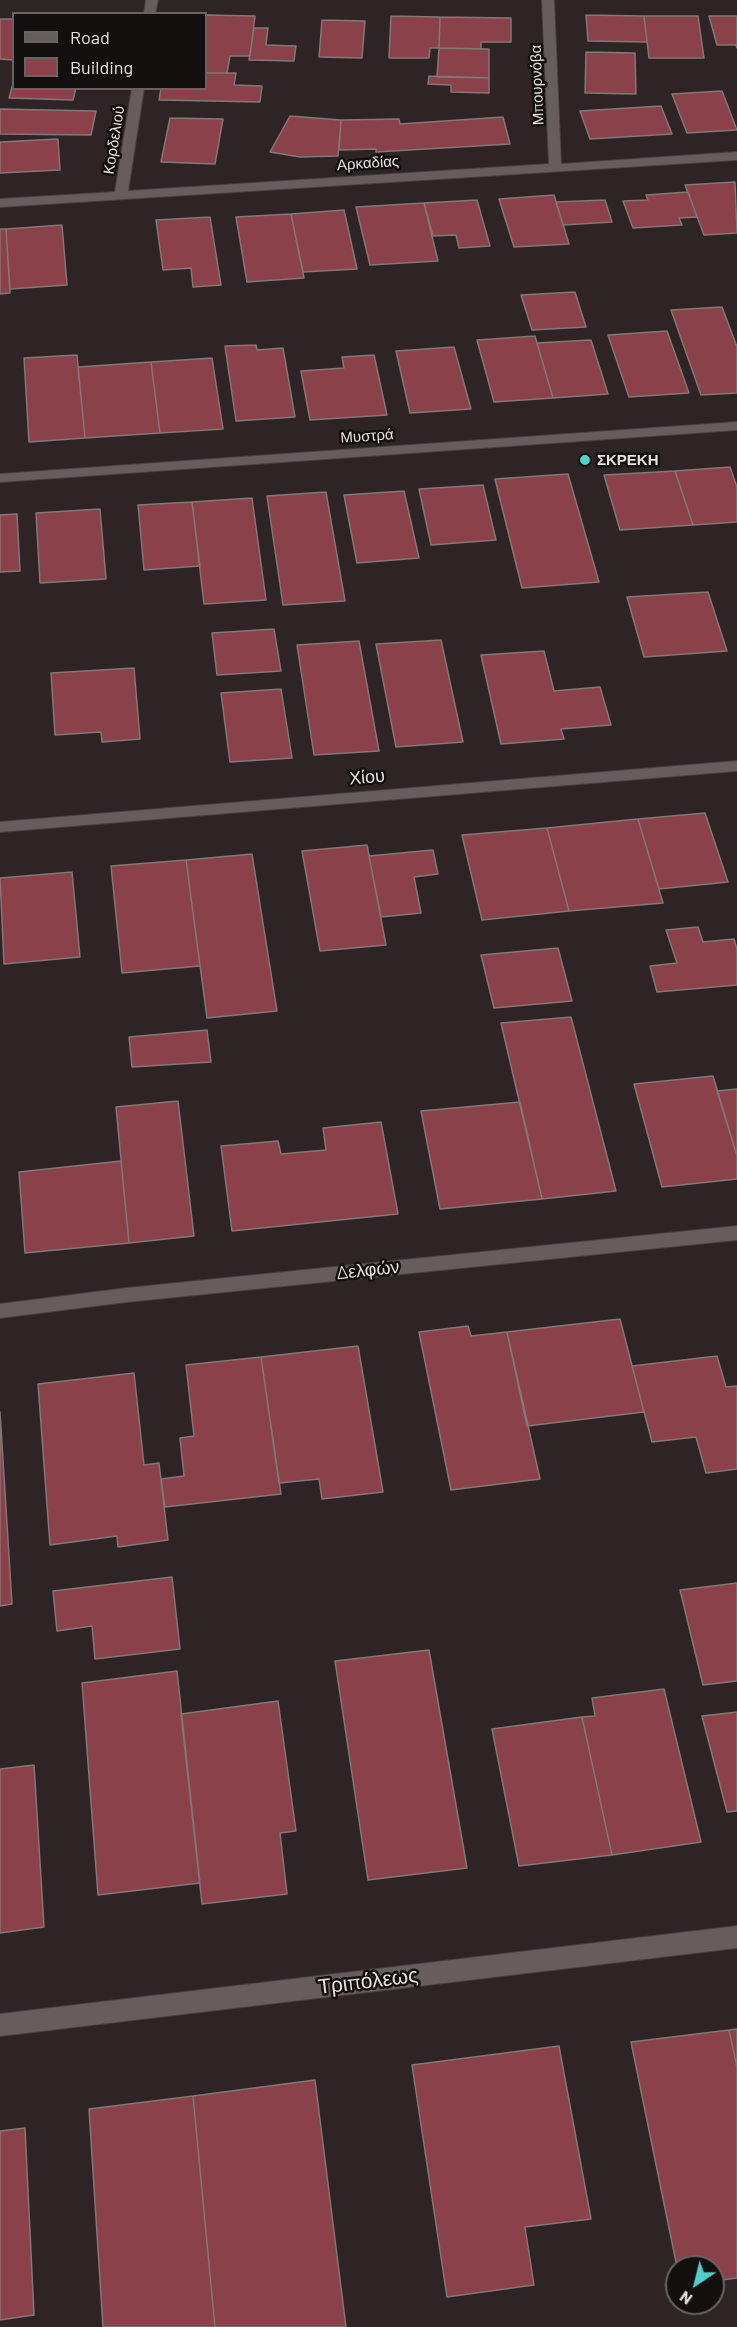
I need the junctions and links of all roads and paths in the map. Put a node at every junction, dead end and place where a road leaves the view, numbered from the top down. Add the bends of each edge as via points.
1 (548, 0) edge
2 (138, 90) edge
3 (737, 156) edge
4 (555, 168) junction
5 (121, 195) junction
6 (0, 203) edge
7 (737, 426) edge
8 (0, 478) edge
9 (737, 766) edge
10 (0, 826) edge
11 (737, 1233) edge
12 (0, 1311) edge
13 (737, 1937) edge
14 (0, 2025) edge

1 - 4 street, Μπουρνόβα
2 - 5 street, Κορδελιού
3 - 4 street, Αρκαδίας
4 - 5 street, Αρκαδίας
5 - 6 street, Αρκαδίας
7 - 8 street, Μυστρά
9 - 10 street, Χίου
11 - 12 street, Δελφών
13 - 14 street, Τριπόλεως

